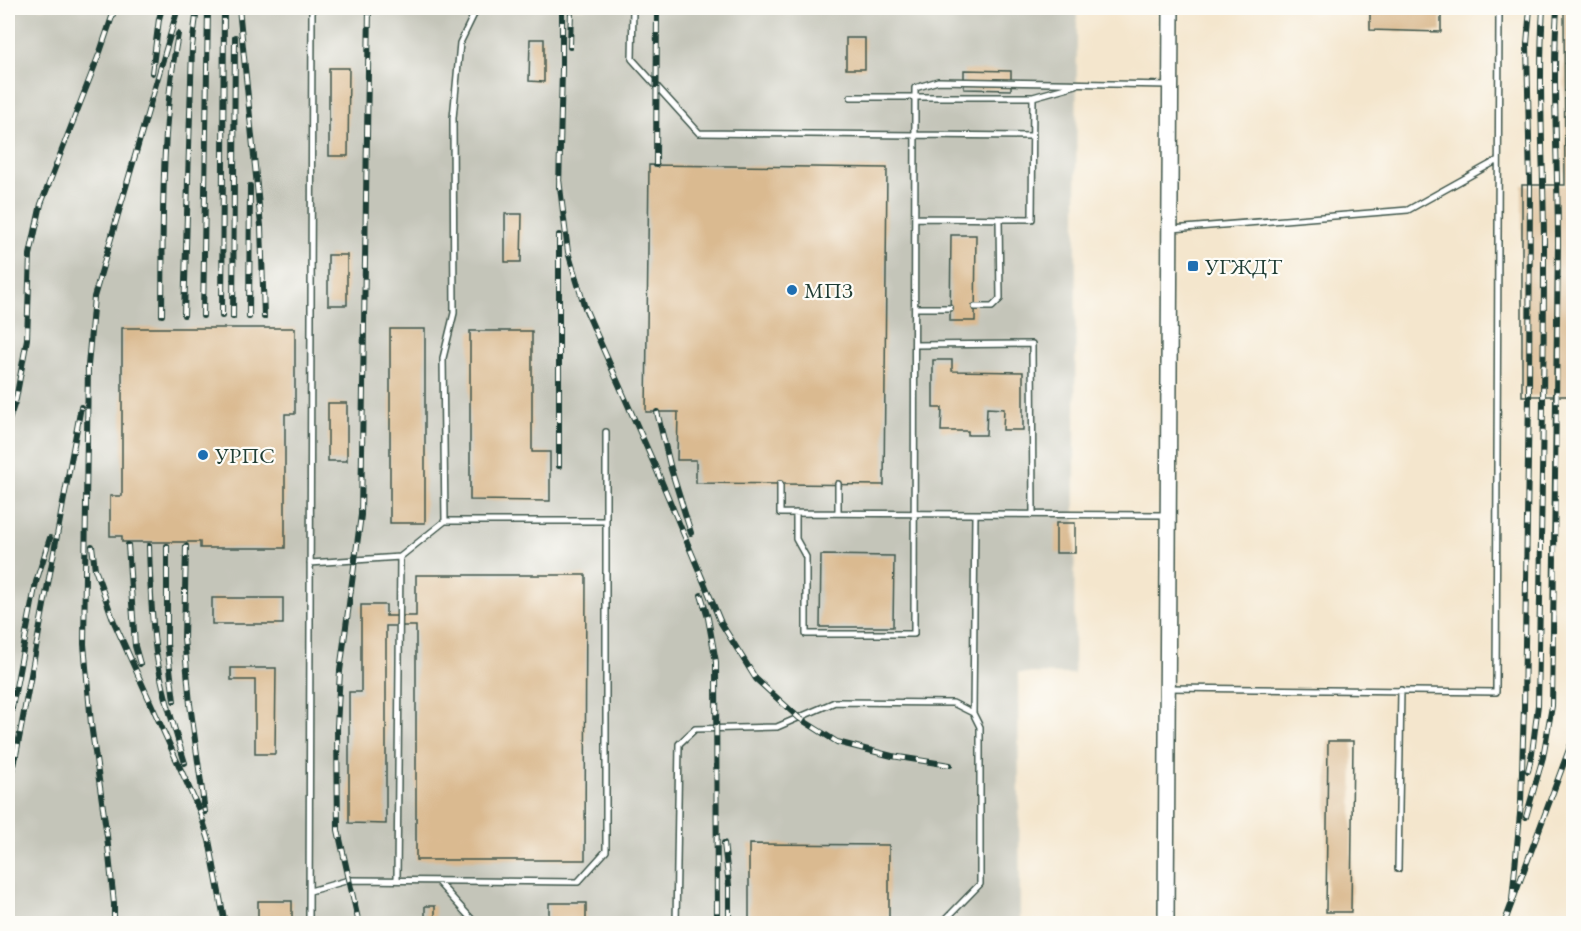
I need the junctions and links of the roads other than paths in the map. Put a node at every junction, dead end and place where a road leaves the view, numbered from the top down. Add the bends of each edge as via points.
1 (312, 8) edge
2 (477, 8) edge
3 (633, 8) edge
4 (1171, 8) edge
5 (1499, 8) edge
6 (1083, 83) junction
7 (1170, 85) junction
8 (851, 97) dead end
9 (915, 97) junction
10 (1033, 97) junction
11 (915, 135) junction
12 (1033, 136) junction
13 (1498, 160) junction
14 (915, 218) junction
15 (999, 219) junction
16 (1170, 229) junction
17 (975, 307) dead end
18 (915, 308) junction
19 (950, 308) dead end
20 (915, 345) junction
21 (606, 432) dead end
22 (780, 484) dead end
23 (838, 484) dead end
24 (796, 513) junction
25 (838, 513) junction
26 (914, 514) junction
27 (975, 514) junction
28 (1033, 514) junction
29 (1168, 515) junction
30 (445, 521) junction
31 (606, 521) junction
32 (400, 557) junction
33 (310, 563) junction
34 (1167, 688) junction
35 (1401, 690) junction
36 (973, 713) junction
37 (1398, 869) dead end
38 (397, 880) junction
39 (436, 881) junction
40 (310, 891) junction
41 (309, 924) edge
42 (476, 924) edge
43 (676, 924) edge
44 (941, 924) edge
45 (1166, 924) edge

1 - 33 lane
2 - 30 lane via 460,43 453,118 454,313 443,358
3 - 11 lane via 632,59 699,133
4 - 7 street
5 - 13 lane
6 - 7 lane
6 - 9 lane via 938,81 915,88
6 - 10 lane
7 - 16 street
8 - 9 lane
9 - 10 lane
9 - 11 lane
10 - 12 lane
11 - 12 lane
11 - 14 lane
12 - 15 lane via 1032,219
13 - 16 lane via 1408,210
13 - 35 lane via 1496,692
14 - 15 lane
14 - 18 lane
15 - 17 lane via 1000,299 992,307
16 - 29 street
18 - 19 lane
18 - 20 lane
20 - 26 lane
20 - 28 lane via 1032,344
21 - 31 lane
22 - 24 lane via 780,513
23 - 25 lane
24 - 25 lane
24 - 26 lane via 796,539 806,557 806,634 914,634
25 - 26 lane
26 - 27 lane
27 - 28 lane
27 - 36 lane
28 - 29 lane
29 - 34 street
30 - 31 lane
30 - 32 lane
31 - 39 lane via 606,851 578,882
32 - 33 lane
32 - 38 lane
33 - 40 lane
34 - 35 lane
34 - 45 street
35 - 37 lane
36 - 43 lane via 953,703 835,702 777,727 695,729 679,744
36 - 44 lane via 980,727 980,884
38 - 39 lane
38 - 40 lane via 349,880
39 - 42 lane
40 - 41 lane

